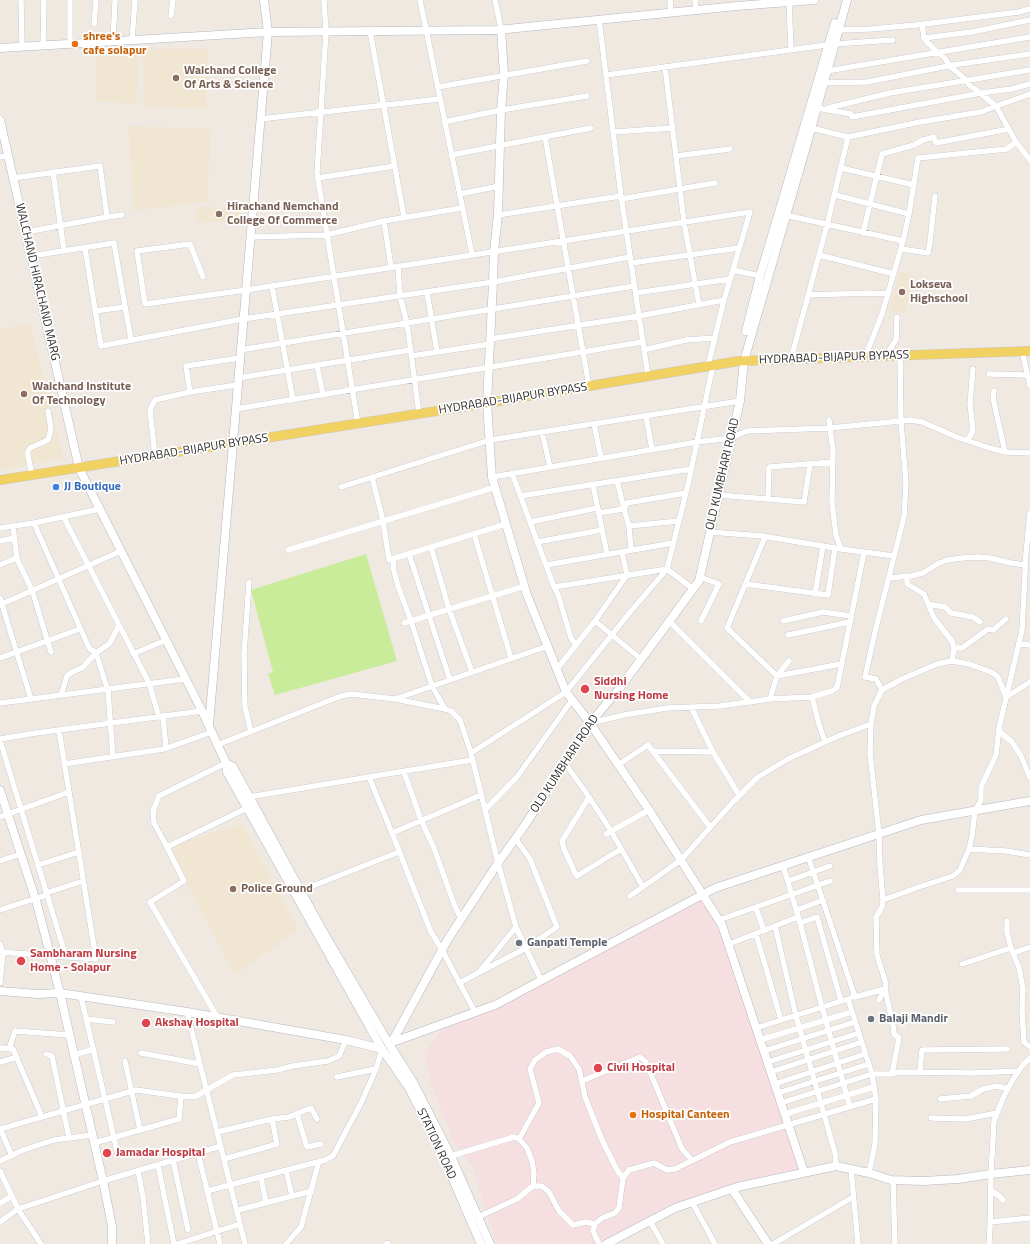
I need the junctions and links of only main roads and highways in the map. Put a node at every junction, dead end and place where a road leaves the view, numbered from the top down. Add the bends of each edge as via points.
1 (1026, 351) edge
2 (0, 480) edge

1 - 2 main road, HYDRABAD-BIJAPUR BYPASS via 741,361

